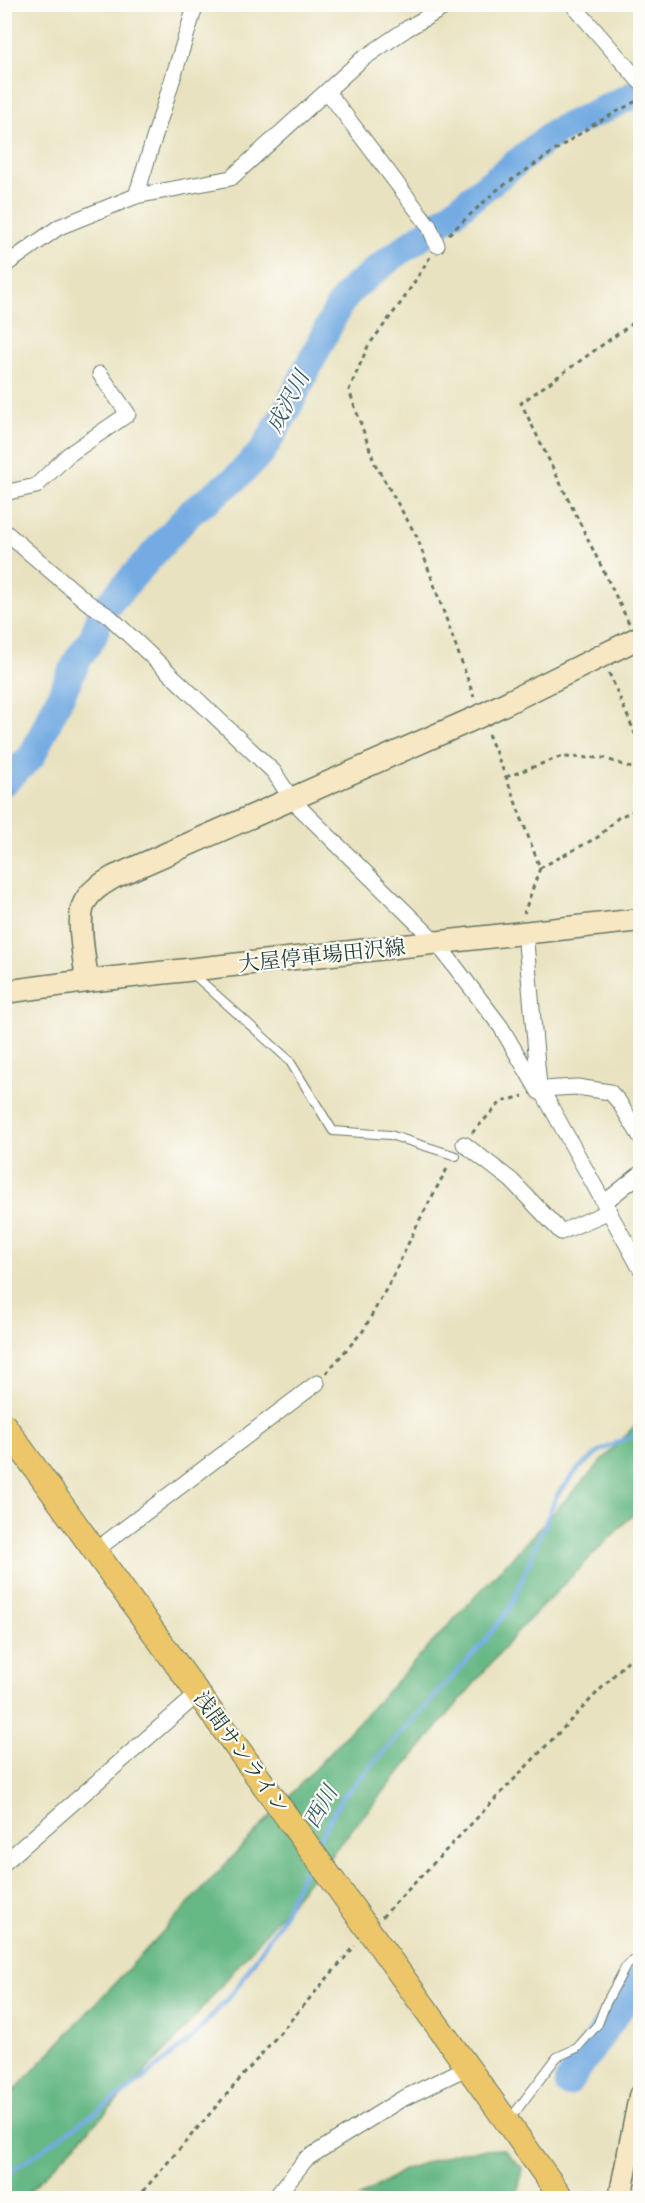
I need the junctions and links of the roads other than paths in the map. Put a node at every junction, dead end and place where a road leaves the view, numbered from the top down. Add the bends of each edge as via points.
1 (196, 4) edge
2 (450, 4) edge
3 (572, 4) edge
4 (640, 82) edge
5 (327, 92) junction
6 (136, 196) junction
7 (434, 236) road end
8 (5, 264) edge
9 (100, 374) dead end
10 (4, 494) edge
11 (4, 531) edge
12 (639, 638) edge
13 (292, 800) junction
14 (640, 920) edge
15 (525, 932) junction
16 (437, 943) junction
17 (190, 971) junction
18 (87, 981) junction
19 (4, 992) edge
20 (540, 1091) junction
21 (640, 1136) edge
22 (460, 1150) joint
23 (640, 1174) edge
24 (608, 1207) junction
25 (640, 1268) edge
26 (317, 1383) road end
27 (4, 1425) edge
28 (96, 1550) junction
29 (198, 1694) junction
30 (4, 1863) edge
31 (640, 1953) edge
32 (468, 2067) junction
33 (640, 2096) edge
34 (507, 2123) junction
35 (275, 2199) edge
36 (562, 2199) edge
37 (620, 2199) edge

1 - 6 street
2 - 5 street via 361,60
3 - 4 street
5 - 6 street via 231,178
5 - 7 street
6 - 8 street via 59,227
9 - 10 street via 128,414 68,455 36,486
11 - 13 street via 110,617 274,772
12 - 13 street via 480,716
13 - 16 street
13 - 18 street via 96,888 83,905 81,923
14 - 15 street, 大屋停車場田沢線
15 - 16 street, 大屋停車場田沢線
15 - 20 street
16 - 17 street, 大屋停車場田沢線
16 - 20 street via 501,1027
17 - 18 street, 大屋停車場田沢線
17 - 22 lane via 289,1060 333,1131 390,1135
18 - 19 street, 大屋停車場田沢線
20 - 21 street via 578,1087 610,1092
20 - 24 street
22 - 24 street via 511,1180 561,1232
23 - 24 street
24 - 25 street
26 - 28 street
27 - 28 main road, 浅間サンライン
28 - 29 main road, 浅間サンライン
29 - 30 street
29 - 32 main road, 浅間サンライン
31 - 34 lane via 625,1968 598,2024 577,2048 557,2057
32 - 34 main road, 浅間サンライン
32 - 35 street via 400,2100 306,2159
33 - 37 street
34 - 36 main road, 浅間サンライン

